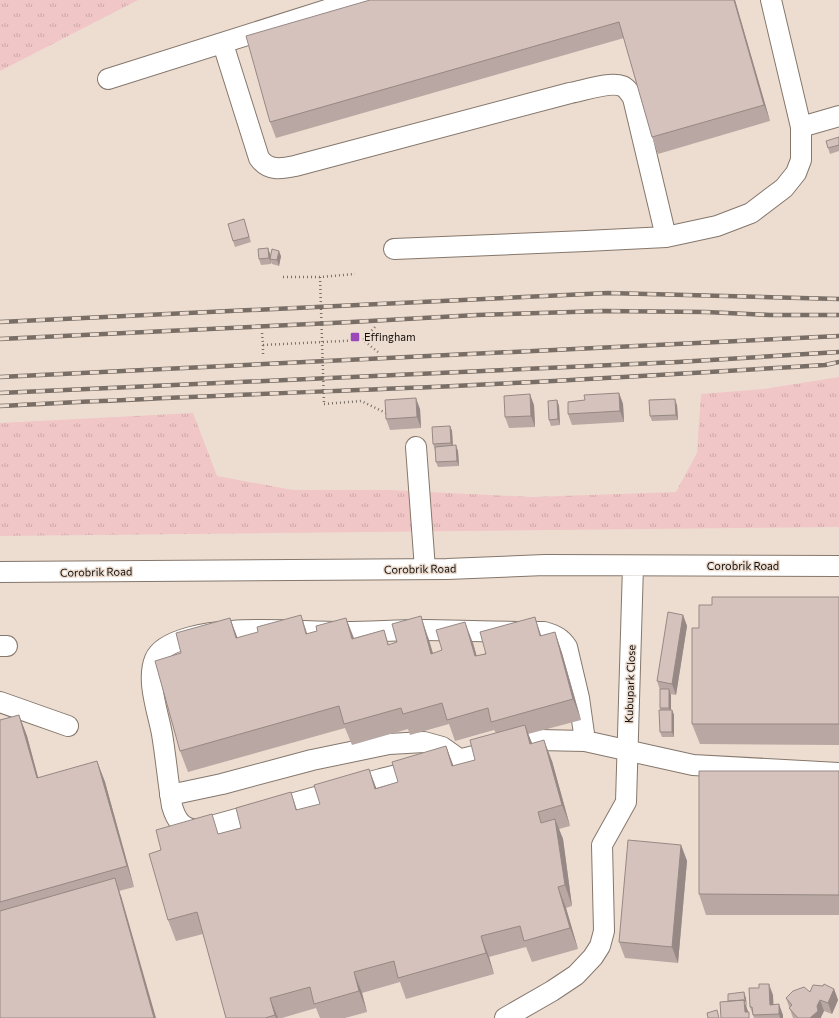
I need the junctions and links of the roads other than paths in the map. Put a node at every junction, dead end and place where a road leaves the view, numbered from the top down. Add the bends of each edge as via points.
1 (358, 0) edge
2 (771, 0) edge
3 (223, 44) junction
4 (108, 79) dead end
5 (839, 116) edge
6 (801, 127) junction
7 (666, 237) junction
8 (394, 249) dead end
9 (416, 447) dead end
10 (633, 566) junction
11 (839, 566) edge
12 (425, 569) junction
13 (0, 572) edge
14 (0, 702) edge
15 (68, 726) dead end
16 (585, 741) junction
17 (628, 750) junction
18 (460, 759) junction
19 (839, 773) edge
20 (170, 795) junction
21 (505, 1018) edge

1 - 3 street
2 - 6 street
3 - 4 street
3 - 7 street via 259,158 269,167 280,169 570,93 610,85 624,86 633,98
5 - 6 street
6 - 7 street via 801,160 796,173 784,188 751,213 717,226
7 - 8 street
9 - 12 street
10 - 11 street, Corobrik Road
10 - 12 street, Corobrik Road via 545,565
10 - 17 street, Kubupark Close
12 - 13 street, Corobrik Road
14 - 15 street
16 - 17 street
16 - 18 street via 539,740
16 - 20 street via 569,652 562,640 554,635 544,632 422,630 232,631 184,639 161,651 156,659 152,686 162,734
17 - 19 street via 693,765
17 - 21 street, Kubupark Close via 626,802 602,845 604,931 600,946 576,976
18 - 20 street via 442,746 424,742 389,744
18 - 20 street via 197,830 185,828 180,823 175,816

